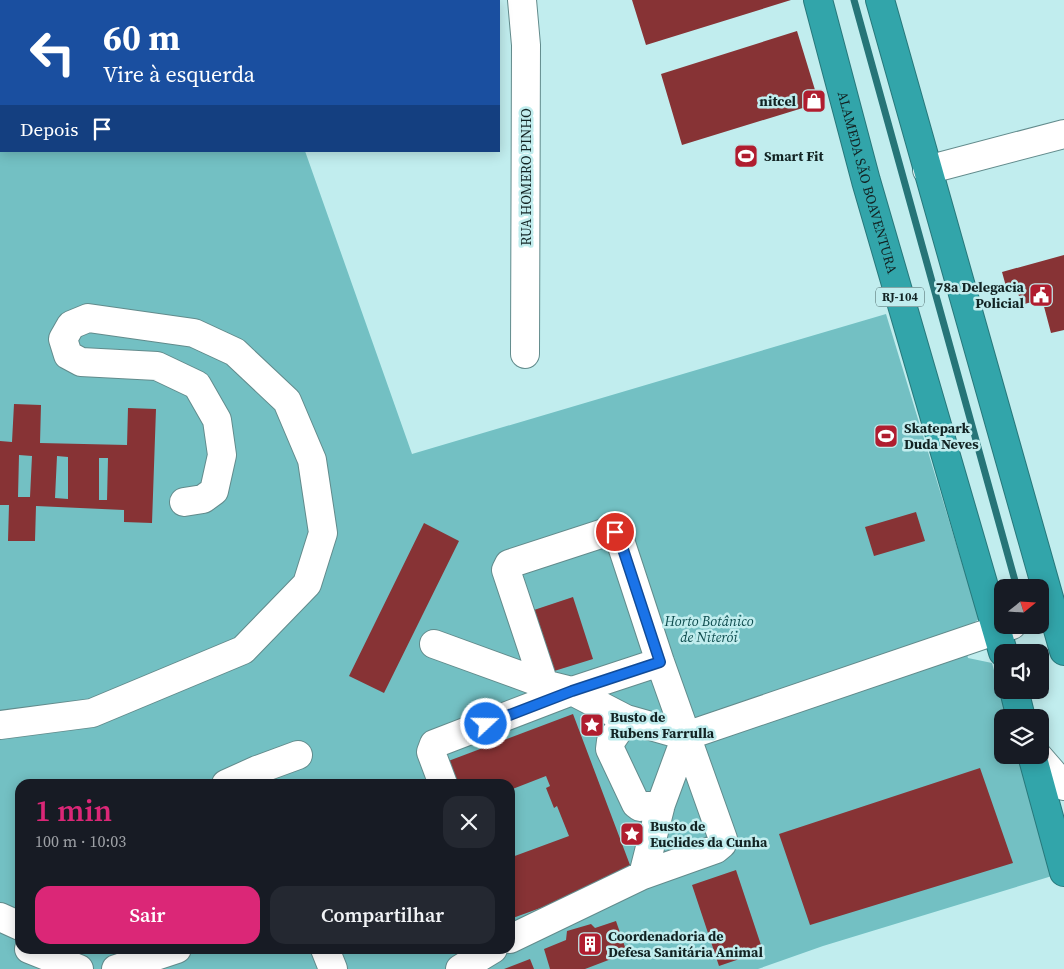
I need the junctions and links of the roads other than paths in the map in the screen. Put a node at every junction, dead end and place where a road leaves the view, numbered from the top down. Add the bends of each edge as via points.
1 (522, 0) edge
2 (818, 0) edge
3 (873, 0) edge
4 (880, 0) edge
5 (894, 49) junction
6 (1064, 134) edge
7 (927, 170) junction
8 (525, 354) dead end
9 (184, 502) dead end
10 (1036, 579) edge
11 (1049, 621) edge
12 (1004, 636) edge
13 (434, 644) dead end
14 (1064, 651) edge
15 (660, 662) junction
16 (544, 684) junction
17 (572, 691) junction
18 (626, 719) junction
19 (0, 725) edge
20 (686, 736) junction
21 (298, 755) dead end
22 (1034, 764) edge
23 (1045, 764) edge
24 (260, 777) edge
25 (441, 779) edge
26 (1064, 786) edge
27 (661, 804) junction
28 (1064, 872) edge
29 (643, 875) junction
30 (0, 917) edge
31 (15, 924) edge
32 (0, 937) edge
33 (515, 937) edge
34 (15, 943) edge
35 (42, 954) edge
36 (82, 954) edge
37 (162, 954) edge
38 (327, 954) edge
39 (485, 954) edge
40 (119, 968) edge
41 (79, 969) edge
42 (333, 969) edge
43 (460, 969) edge

1 - 8 street, RUA HOMERO PINHO via 526,45
2 - 12 highway, ALAMEDA SÃO BOAVENTURA / RJ-104 via 866,181
3 - 5 street
4 - 5 highway
5 - 7 highway
6 - 7 street
7 - 10 highway
9 - 19 street via 204,499 214,491 222,455 217,420 196,385 157,366 82,362 68,355 63,339 71,324 88,318 194,334 235,352 287,401 312,460 323,533 307,584 243,650 92,713
11 - 14 highway
12 - 20 street
13 - 16 street
15 - 16 street via 618,534 610,531 507,567
15 - 17 street
15 - 20 street
16 - 17 street
17 - 18 street
17 - 25 street via 434,744 431,752
18 - 20 street
18 - 27 street via 611,741 610,749 636,804 640,807
20 - 27 street
20 - 29 street via 722,844
21 - 24 street
22 - 28 highway
23 - 26 street
27 - 29 street
29 - 33 street
30 - 31 street
32 - 34 street
35 - 41 street
36 - 40 street
37 - 40 street
38 - 42 street
39 - 43 street

